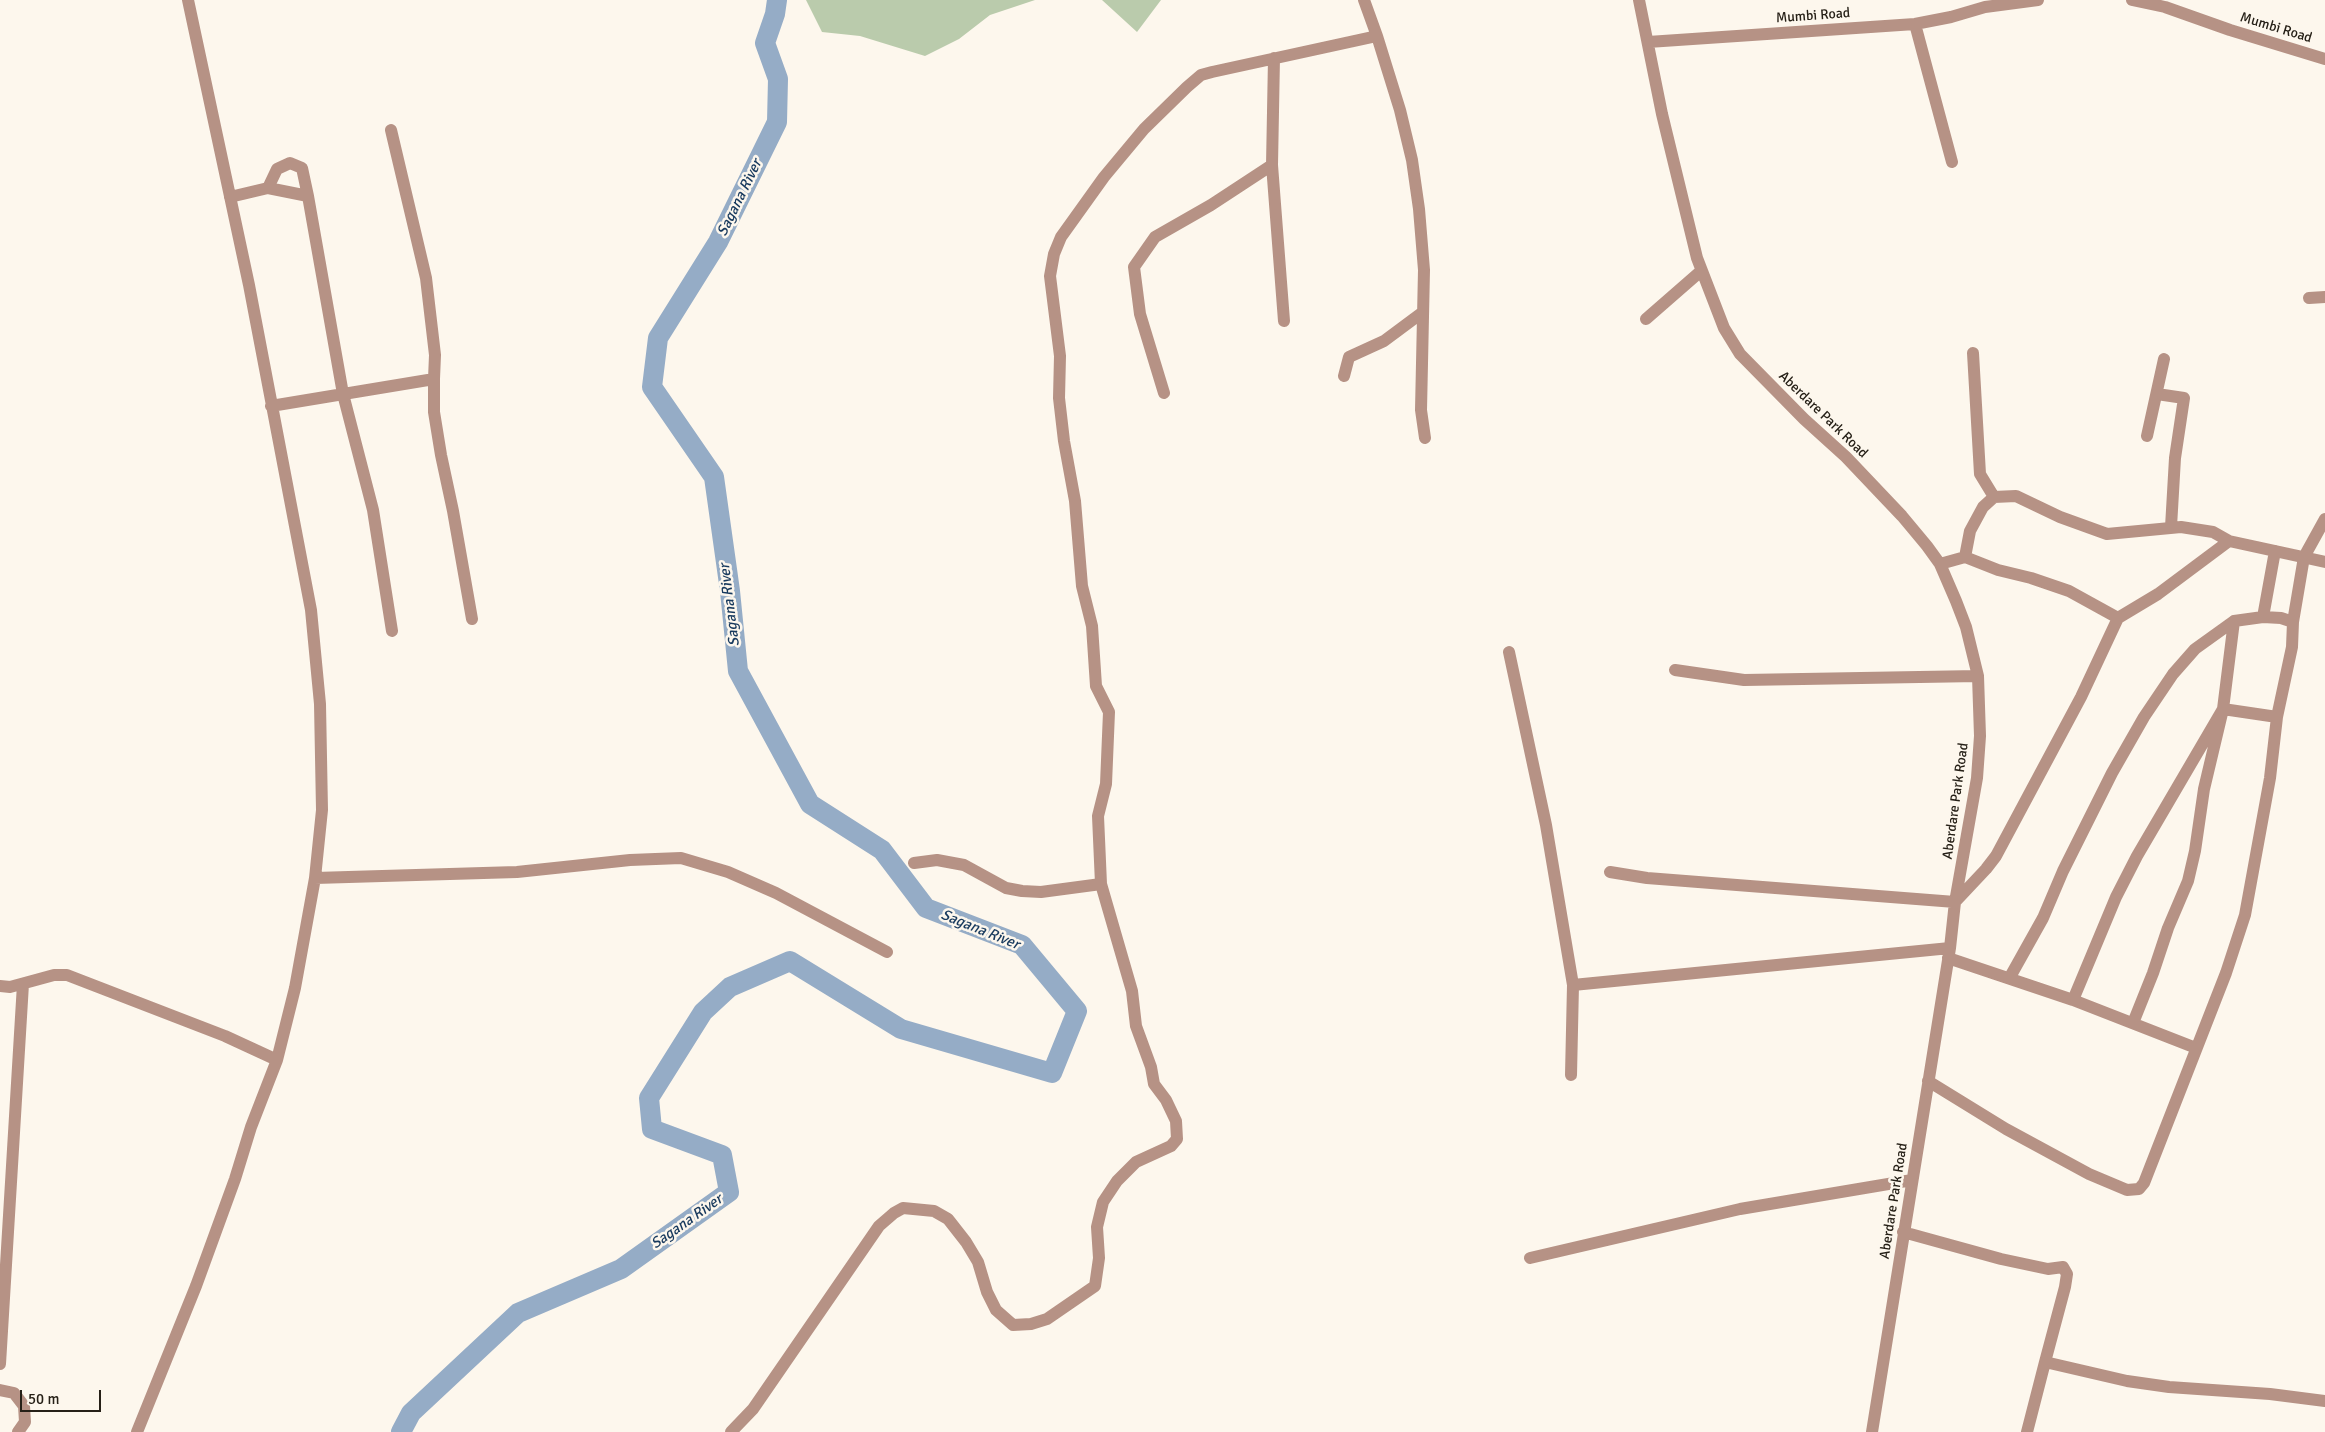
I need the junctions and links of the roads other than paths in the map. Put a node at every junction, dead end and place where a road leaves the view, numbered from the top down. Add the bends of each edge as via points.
1 (188, 0) edge
2 (1364, 0) edge
3 (1639, 0) edge
4 (2038, 0) edge
5 (2132, 0) edge
6 (1986, 4) edge
7 (1915, 24) junction
8 (1377, 36) junction
9 (1648, 42) junction
10 (1274, 58) junction
11 (2325, 59) edge
12 (391, 130) dead end
13 (1952, 162) dead end
14 (1272, 165) junction
15 (268, 188) junction
16 (308, 196) junction
17 (230, 197) junction
18 (1701, 271) junction
19 (2325, 297) edge
20 (2309, 298) dead end
21 (1423, 312) junction
22 (1646, 319) dead end
23 (1284, 321) dead end
24 (1973, 353) dead end
25 (2164, 359) dead end
26 (1344, 376) dead end
27 (434, 379) junction
28 (1164, 393) dead end
29 (343, 394) junction
30 (2157, 394) junction
31 (271, 406) junction
32 (2147, 436) dead end
33 (1425, 438) dead end
34 (1994, 496) junction
35 (2325, 519) edge
36 (2171, 527) junction
37 (2229, 541) junction
38 (2275, 551) junction
39 (1965, 557) junction
40 (2304, 557) junction
41 (2325, 562) edge
42 (1940, 564) junction
43 (2263, 617) junction
44 (2118, 618) junction
45 (472, 619) dead end
46 (2234, 621) junction
47 (2293, 622) junction
48 (392, 631) dead end
49 (1510, 652) dead end
50 (1675, 670) dead end
51 (1978, 676) junction
52 (2223, 709) junction
53 (2278, 717) junction
54 (914, 863) dead end
55 (1610, 872) dead end
56 (315, 878) junction
57 (1101, 884) junction
58 (1955, 902) junction
59 (887, 952) dead end
60 (1949, 953) junction
61 (2010, 978) junction
62 (23, 984) junction
63 (1573, 985) junction
64 (0, 986) edge
65 (2073, 1000) junction
66 (2133, 1023) junction
67 (2196, 1048) junction
68 (277, 1060) junction
69 (1571, 1075) dead end
70 (1928, 1081) junction
71 (1912, 1180) junction
72 (1903, 1232) junction
73 (1530, 1258) dead end
74 (2045, 1362) junction
75 (0, 1364) edge
76 (0, 1390) edge
77 (2325, 1401) edge
78 (18, 1432) edge
79 (137, 1432) edge
80 (731, 1432) edge
81 (1872, 1432) edge
82 (2027, 1432) edge

1 - 17 street
2 - 8 street
3 - 9 street, Aberdare Park Road
4 - 6 street, Mumbi Road
5 - 11 street, Mumbi Road via 2165,7
6 - 7 street, Mumbi Road via 1951,17
7 - 9 street, Mumbi Road
7 - 13 street
8 - 10 street
8 - 21 street via 1412,160 1424,270
9 - 18 street, Aberdare Park Road
10 - 14 street
10 - 57 street via 1201,75 1187,87 1144,129 1104,177 1062,237 1054,254 1050,276 1057,318 1059,398 1064,442 1075,501 1082,586 1092,626 1096,686 1109,712 1106,784 1098,816
12 - 27 street via 426,278 433,328
14 - 23 street
14 - 28 street via 1155,237 1134,267 1140,314
15 - 16 street
15 - 16 street via 277,169 290,163 302,168
15 - 17 street
16 - 29 street
17 - 31 street
18 - 22 street
18 - 42 street, Aberdare Park Road via 1724,328 1740,354 1883,496
19 - 20 street
21 - 26 street via 1384,341 1349,357
21 - 33 street via 1421,410
24 - 34 street via 1980,474
25 - 30 street
27 - 29 street
27 - 45 street via 439,447
29 - 31 street
29 - 48 street via 372,510
30 - 32 street
30 - 36 street via 2184,398 2175,458
31 - 56 street via 301,552 316,653 322,810
34 - 36 street via 2016,496 2106,534
34 - 39 street via 1983,507 1970,530
35 - 40 street
36 - 37 street via 2213,532
37 - 38 street
37 - 44 street via 2158,594
38 - 40 street
38 - 43 street
39 - 42 street
39 - 44 street via 2068,591
40 - 41 street
40 - 47 street
42 - 51 street, Aberdare Park Road via 1966,627
43 - 46 street
43 - 47 street
44 - 58 street via 2081,696 1996,856
46 - 52 street
46 - 61 street via 2194,649 2144,717 2112,773 2043,918
47 - 53 street via 2292,647
49 - 63 street via 1546,825
50 - 51 street via 1744,680
51 - 58 street, Aberdare Park Road via 1980,736 1977,778
52 - 53 street
52 - 65 street via 2137,856 2116,897
52 - 66 street via 2204,789 2188,881
53 - 67 street via 2245,915
54 - 57 street via 937,860 964,865 1006,888 1022,891 1041,892
55 - 58 street via 1647,878
56 - 59 street via 517,872 681,858 728,872 776,893
56 - 68 street via 295,988
57 - 80 street via 1132,991 1136,1026 1154,1084 1176,1121 1177,1139 1171,1146 1136,1162 1117,1181 1103,1202 1097,1227 1099,1258 1095,1286 1047,1319 1013,1325 996,1310 978,1262 948,1219 934,1211 903,1208 879,1226 753,1409
58 - 60 street, Aberdare Park Road
60 - 61 street
60 - 63 street
60 - 70 street, Aberdare Park Road
61 - 65 street
62 - 64 street
62 - 68 street via 54,975 67,975 225,1036
62 - 75 street
63 - 69 street
65 - 66 street
66 - 67 street
67 - 70 street via 2144,1183 2133,1191 2089,1174 2006,1129
68 - 79 street via 196,1286
70 - 71 street, Aberdare Park Road
71 - 72 street, Aberdare Park Road
71 - 73 street via 1740,1209
72 - 74 street via 2001,1259 2048,1269 2063,1267 2067,1274 2065,1287
72 - 81 street, Aberdare Park Road
74 - 77 street via 2169,1387
74 - 82 street
76 - 78 street via 14,1393 24,1406 25,1422

